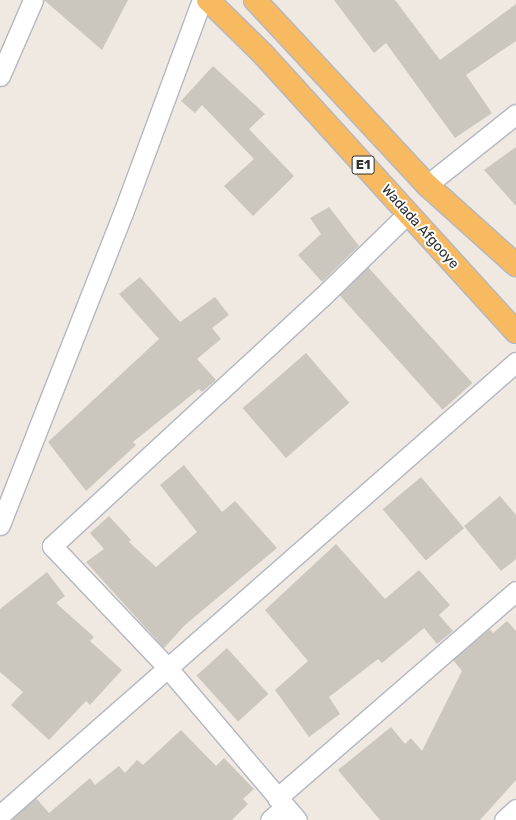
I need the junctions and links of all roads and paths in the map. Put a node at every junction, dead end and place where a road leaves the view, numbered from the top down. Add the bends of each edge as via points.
1 (32, 0) edge
2 (202, 0) edge
3 (208, 0) edge
4 (255, 0) edge
5 (0, 76) edge
6 (516, 114) edge
7 (427, 185) junction
8 (407, 214) junction
9 (516, 265) edge
10 (516, 332) edge
11 (516, 362) edge
12 (0, 525) edge
13 (516, 591) edge
14 (167, 667) junction
15 (286, 808) edge
16 (516, 809) edge
17 (0, 815) edge
18 (270, 820) edge
19 (504, 820) edge

1 - 5 street
2 - 12 street via 123,213
3 - 8 highway, Wadada Afgooye / E1 via 263,54
4 - 7 highway, E1
6 - 7 street
7 - 9 highway, E1
8 - 10 highway, Wadada Afgooye / E1
8 - 14 street via 321,298 52,546
11 - 14 street
13 - 15 street
14 - 15 street
14 - 17 street
15 - 18 street
16 - 19 street

